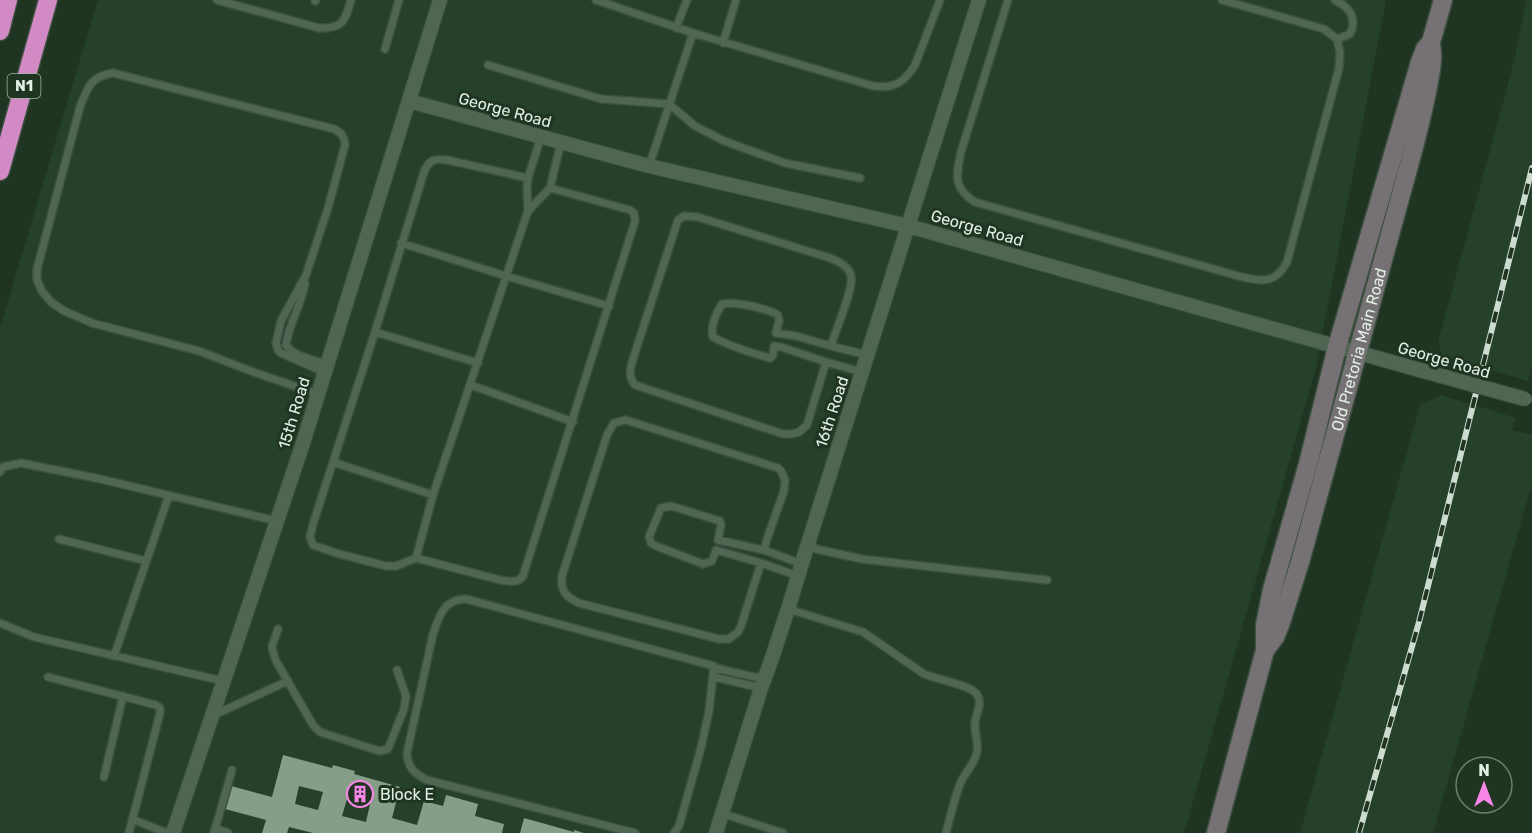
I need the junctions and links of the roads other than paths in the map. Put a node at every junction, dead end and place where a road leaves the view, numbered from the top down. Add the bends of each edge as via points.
1 (8, 0) edge
2 (48, 0) edge
3 (217, 0) edge
4 (351, 0) edge
5 (399, 0) edge
6 (440, 0) edge
7 (596, 0) edge
8 (687, 0) edge
9 (736, 0) edge
10 (940, 0) edge
11 (979, 0) edge
12 (1008, 0) edge
13 (1222, 0) edge
14 (1335, 0) edge
15 (1443, 0) edge
16 (676, 28) junction
17 (0, 31) edge
18 (693, 33) junction
19 (1337, 39) junction
20 (1431, 42) junction
21 (723, 43) junction
22 (385, 49) dead end
23 (488, 65) dead end
24 (409, 101) junction
25 (669, 104) junction
26 (542, 137) junction
27 (561, 142) junction
28 (649, 166) junction
29 (0, 171) edge
30 (528, 178) junction
31 (860, 178) dead end
32 (550, 188) junction
33 (528, 211) junction
34 (908, 226) junction
35 (401, 243) junction
36 (506, 276) junction
37 (609, 306) junction
38 (375, 332) junction
39 (776, 333) junction
40 (774, 346) junction
41 (831, 346) junction
42 (1337, 348) junction
43 (1357, 352) junction
44 (868, 355) junction
45 (826, 362) junction
46 (478, 363) junction
47 (325, 368) junction
48 (862, 372) junction
49 (471, 385) junction
50 (318, 394) junction
51 (1529, 400) edge
52 (573, 422) junction
53 (333, 462) junction
54 (0, 472) edge
55 (169, 495) junction
56 (433, 495) junction
57 (277, 521) junction
58 (59, 539) dead end
59 (718, 540) junction
60 (807, 547) junction
61 (716, 550) junction
62 (764, 550) junction
63 (416, 558) junction
64 (146, 561) junction
65 (761, 563) junction
66 (800, 570) junction
67 (1047, 580) dead end
68 (788, 609) junction
69 (0, 623) edge
70 (278, 629) dead end
71 (1265, 650) junction
72 (114, 656) junction
73 (715, 668) junction
74 (397, 670) dead end
75 (48, 677) dead end
76 (714, 677) junction
77 (223, 681) junction
78 (288, 681) junction
79 (763, 683) junction
80 (123, 696) junction
81 (212, 716) junction
82 (232, 770) dead end
83 (104, 777) dead end
84 (721, 813) junction
85 (132, 819) junction
86 (214, 831) edge
87 (129, 833) edge
88 (167, 833) edge
89 (173, 833) edge
90 (228, 833) edge
91 (635, 833) edge
92 (674, 833) edge
93 (716, 833) edge
94 (783, 833) edge
95 (946, 833) edge
96 (1216, 833) edge

1 - 17 highway
2 - 29 highway, N1
3 - 4 lane via 330,28 345,19
5 - 22 lane
6 - 24 street, 15th Road
7 - 16 lane
8 - 16 lane
9 - 21 lane
10 - 21 lane via 909,75 884,87
11 - 34 street, 16th Road
12 - 19 lane via 961,152 960,190 975,201 1256,280 1277,276 1287,262 1339,68
13 - 19 lane via 1313,25
14 - 19 lane via 1347,8 1354,25 1350,34
15 - 20 main road, Old Pretoria Main Road
16 - 18 lane
18 - 21 lane
18 - 25 lane
20 - 42 main road, Old Pretoria Main Road via 1420,62
20 - 43 main road, Old Pretoria Main Road via 1432,60 1418,132
23 - 25 lane via 601,99
24 - 26 street, George Road
24 - 47 street, 15th Road
25 - 28 lane
25 - 31 lane via 695,126 724,141 785,163
26 - 27 street, George Road
26 - 30 lane
27 - 28 street, George Road
27 - 32 lane
28 - 34 street, George Road
30 - 33 lane
30 - 35 lane via 433,159 424,172
32 - 33 lane
32 - 37 lane via 621,206 634,213 635,221
33 - 36 lane
34 - 42 street, George Road
34 - 44 street, 16th Road
35 - 36 lane
35 - 38 lane
36 - 37 lane
36 - 46 lane
37 - 52 lane
38 - 46 lane
38 - 53 lane
39 - 40 lane
39 - 40 lane via 778,315 733,303 722,304 711,330 720,341 770,358
39 - 41 lane
40 - 45 lane
41 - 44 lane
41 - 45 lane via 852,279 844,265 698,218 684,216 678,220 633,359 630,375 635,385 790,434 807,425
42 - 43 street, George Road
42 - 71 main road, Old Pretoria Main Road via 1272,590
43 - 51 street, George Road, bridge
43 - 71 main road, Old Pretoria Main Road via 1290,597 1275,637
44 - 48 street, 16th Road
45 - 48 lane
46 - 49 lane
47 - 50 street, 15th Road
47 - 50 lane via 288,358 280,353 277,338 281,321 306,275 328,208 345,145 341,132 113,73 96,78 80,107 37,269 42,291 64,311 92,323 199,351
48 - 60 street, 16th Road
49 - 52 lane
49 - 56 lane
50 - 57 street, 15th Road
52 - 63 lane via 524,576 513,582 500,580
53 - 56 lane
53 - 63 lane via 310,537 313,545 386,566
54 - 55 lane via 3,467 21,463
55 - 57 lane
55 - 64 lane
56 - 63 lane
57 - 77 street, 15th Road
58 - 64 lane
59 - 61 lane
59 - 61 lane via 720,521 671,506 661,508 649,537 656,546 703,564 712,561
59 - 62 lane
60 - 66 street, 16th Road
60 - 67 lane via 862,559
61 - 65 lane
62 - 65 lane via 784,491 782,471 626,420 619,421 607,435 561,584 567,597 579,603 729,639 741,626
62 - 66 lane
64 - 72 lane
65 - 66 lane
66 - 68 street, 16th Road
68 - 79 street, 16th Road
68 - 95 lane via 863,632 924,674 975,692 979,699 975,725 978,746 970,769 960,782
69 - 72 lane via 34,637
70 - 78 lane via 273,652
71 - 96 main road, Old Pretoria Main Road
72 - 77 lane
73 - 76 lane
73 - 79 lane
73 - 91 lane via 466,599 442,610 406,753 417,775
74 - 78 lane via 406,696 404,709 388,749 379,751 321,732
75 - 80 lane
76 - 79 lane
76 - 92 lane via 701,748
77 - 81 street, 15th Road
78 - 81 lane
79 - 84 street, 16th Road
80 - 83 lane
80 - 85 lane via 160,708
81 - 89 street, 15th Road
82 - 86 lane
84 - 93 street, 16th Road
84 - 94 lane
85 - 87 lane
85 - 88 lane
86 - 90 lane

